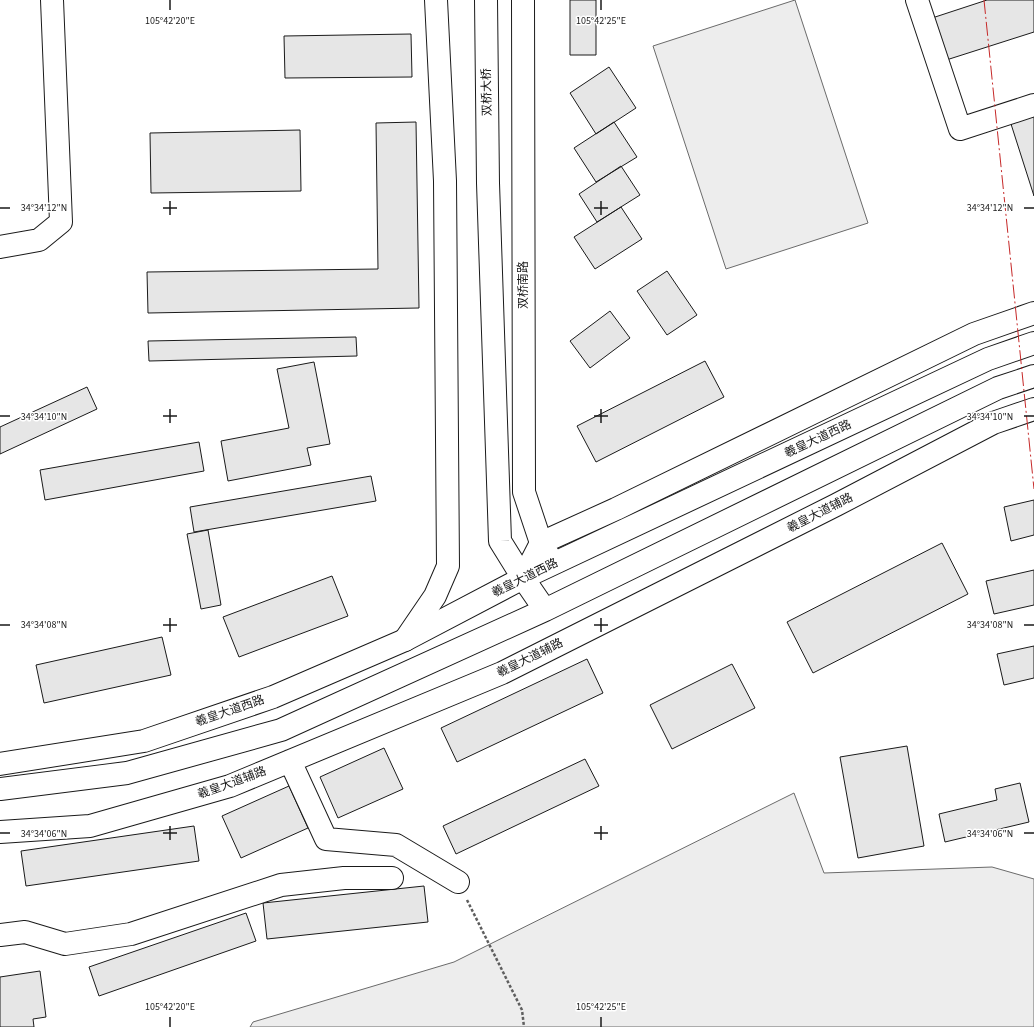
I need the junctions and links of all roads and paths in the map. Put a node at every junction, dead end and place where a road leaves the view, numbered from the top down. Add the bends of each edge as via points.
1 (52, 0) edge
2 (436, 0) edge
3 (486, 0) edge
4 (523, 0) edge
5 (917, 0) edge
6 (1034, 105) edge
7 (0, 247) edge
8 (1034, 313) edge
9 (1034, 343) edge
10 (1034, 376) edge
11 (1034, 409) edge
12 (541, 543) junction
13 (554, 564) junction
14 (523, 578) junction
15 (545, 610) junction
16 (405, 640) junction
17 (290, 761) junction
18 (0, 764) edge
19 (0, 789) edge
20 (0, 832) edge
21 (392, 878) dead end
22 (458, 882) joint
23 (0, 935) edge
24 (524, 1027) edge

1 - 7 main road via 61,222 39,240
2 - 16 main road via 445,181 448,566 434,596
3 - 14 main road, 双桥大桥 via 488,183 500,541
4 - 12 main road, 双桥南路 via 524,492
5 - 6 main road via 960,129
8 - 12 main road via 974,334
9 - 13 main road, 羲皇大道西路 via 988,359
10 - 15 main road via 998,388
11 - 17 main road, 羲皇大道辅路 via 993,423 502,673
12 - 13 main road, 双桥南路
12 - 14 main road
13 - 14 main road, 羲皇大道西路
14 - 15 main road, 双桥大桥
14 - 16 main road, 羲皇大道西路
15 - 19 main road via 281,730 127,773
16 - 18 main road, 羲皇大道西路 via 272,697 144,741
17 - 20 main road, 羲皇大道辅路 via 230,786 90,826
17 - 22 main road via 326,839 396,845
21 - 23 main road via 344,878 281,885 131,934 65,944 25,932
22 - 24 path via 522,1010

